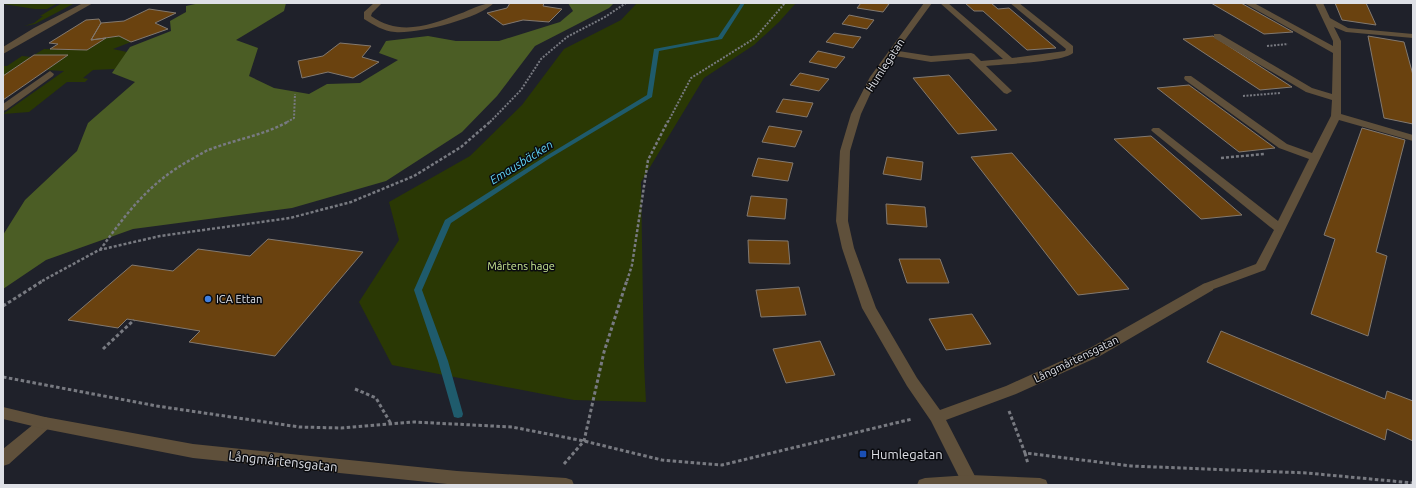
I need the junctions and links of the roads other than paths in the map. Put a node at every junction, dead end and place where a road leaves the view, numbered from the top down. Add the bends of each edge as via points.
1 (89, 3) edge
2 (378, 3) edge
3 (490, 3) edge
4 (928, 3) edge
5 (944, 3) edge
6 (1014, 3) edge
7 (1248, 3) edge
8 (1319, 3) edge
9 (1326, 19) junction
10 (1217, 36) dead end
11 (1413, 36) edge
12 (3, 51) edge
13 (1337, 52) junction
14 (892, 53) junction
15 (1010, 61) junction
16 (979, 64) junction
17 (50, 74) dead end
18 (1188, 78) dead end
19 (1007, 91) dead end
20 (1336, 98) junction
21 (3, 108) edge
22 (1336, 116) junction
23 (1156, 130) dead end
24 (1413, 138) edge
25 (1315, 158) junction
26 (1280, 229) junction
27 (3, 413) edge
28 (937, 417) junction
29 (45, 423) junction
30 (3, 459) edge
31 (970, 482) junction
32 (561, 485) edge
33 (925, 485) edge
34 (1040, 485) edge

1 - 12 street
2 - 3 street via 368,12 367,17 373,23 385,28 406,30 454,19
4 - 14 street, Humlegatan
5 - 15 street
6 - 15 street via 1070,48 1070,53
7 - 13 street
8 - 9 street
9 - 11 street via 1346,30
9 - 13 street via 1337,41
10 - 20 street via 1309,90
13 - 20 street
14 - 16 street via 931,59 971,56
14 - 28 street, Humlegatan via 874,77 856,114 845,151 842,221 848,248 869,308 912,382
15 - 16 street
16 - 19 street
17 - 21 street
18 - 25 street via 1283,146
20 - 22 street
22 - 24 street
22 - 25 street, Långmårtensgatan
23 - 26 street
25 - 26 street, Långmårtensgatan
26 - 28 street, Långmårtensgatan via 1261,267 1208,287 1095,352 1003,393
27 - 29 street, Långmårtensgatan
28 - 31 street, Humlegatan
29 - 30 street
29 - 32 street, Långmårtensgatan via 193,452 457,478
31 - 33 street
31 - 34 street

